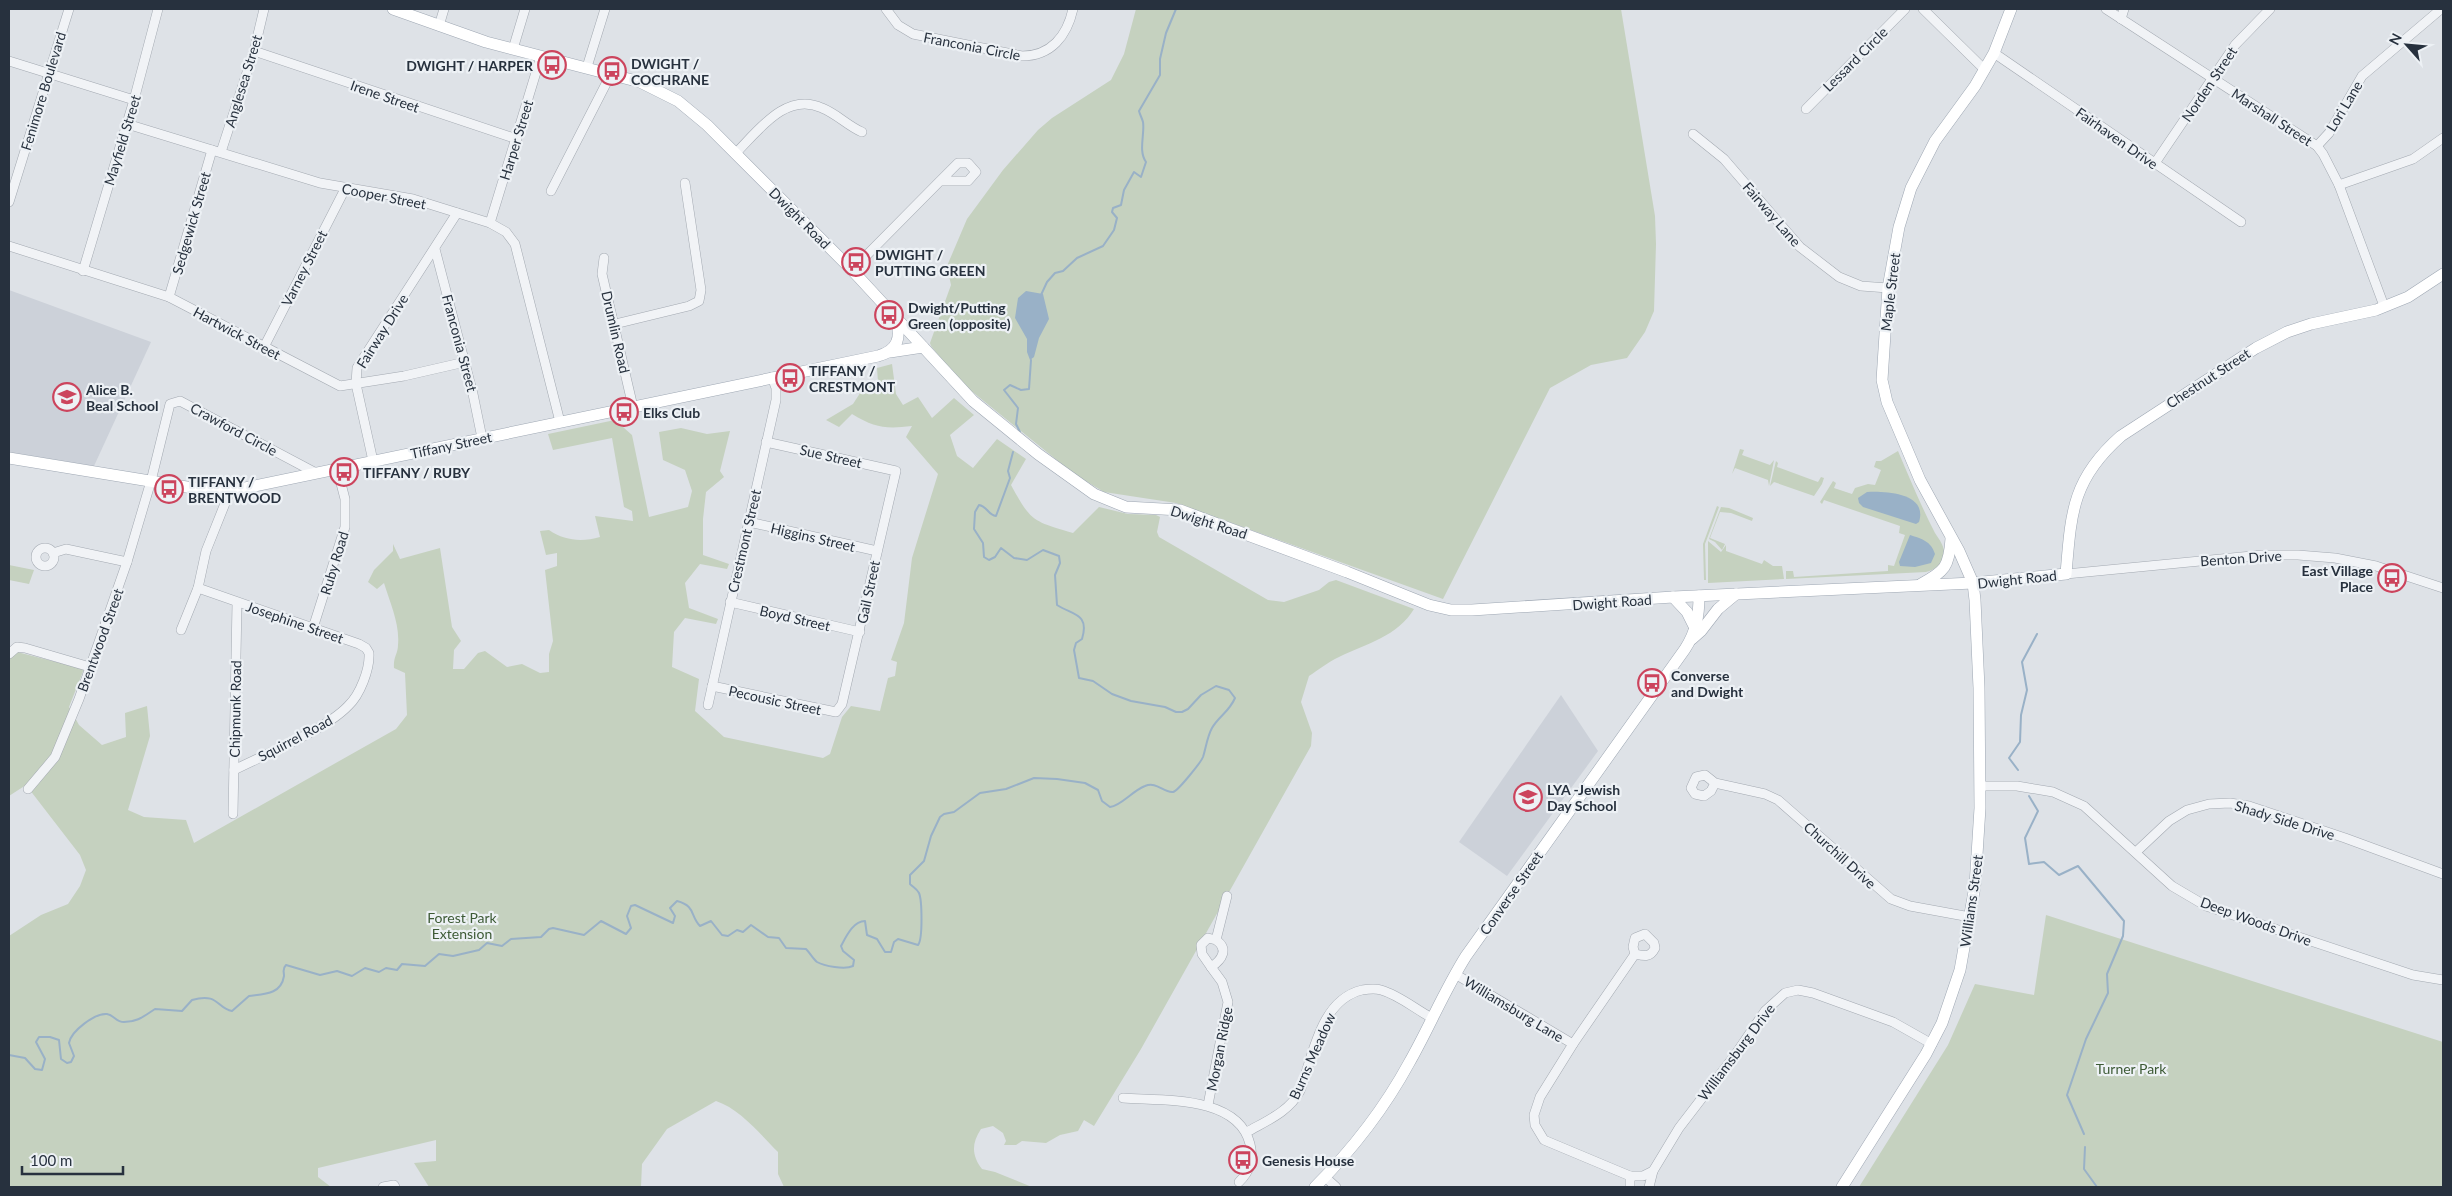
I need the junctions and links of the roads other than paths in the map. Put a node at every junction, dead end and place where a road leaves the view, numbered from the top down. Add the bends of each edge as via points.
1 (68, 9) edge
2 (158, 9) edge
3 (264, 9) edge
4 (393, 9) edge
5 (444, 9) edge
6 (525, 9) edge
7 (605, 9) edge
8 (886, 9) edge
9 (1073, 9) edge
10 (1905, 9) edge
11 (1923, 9) edge
12 (2011, 9) edge
13 (2106, 9) edge
14 (2124, 9) edge
15 (2270, 9) edge
16 (2441, 9) edge
17 (2121, 19) junction
18 (439, 26) junction
19 (513, 49) junction
20 (254, 51) junction
21 (1994, 53) junction
22 (541, 56) junction
23 (9, 61) edge
24 (587, 68) junction
25 (1985, 70) junction
26 (48, 73) junction
27 (611, 74) junction
28 (2212, 77) junction
29 (134, 100) junction
30 (1806, 109) dead end
31 (127, 124) junction
32 (862, 132) dead end
33 (1693, 134) dead end
34 (2443, 138) edge
35 (517, 140) junction
36 (2317, 146) junction
37 (212, 150) junction
38 (222, 152) junction
39 (735, 154) junction
40 (2155, 163) junction
41 (940, 181) dead end
42 (684, 183) dead end
43 (2339, 185) junction
44 (345, 189) junction
45 (551, 191) dead end
46 (9, 202) edge
47 (457, 213) junction
48 (490, 222) junction
49 (2241, 222) dead end
50 (9, 246) edge
51 (435, 248) junction
52 (604, 258) dead end
53 (852, 270) junction
54 (83, 271) junction
55 (2443, 274) edge
56 (1888, 288) junction
57 (169, 297) junction
58 (2384, 306) junction
59 (896, 318) junction
60 (614, 324) junction
61 (264, 347) junction
62 (923, 347) junction
63 (890, 352) junction
64 (465, 362) junction
65 (772, 377) junction
66 (356, 384) junction
67 (633, 407) junction
68 (560, 422) junction
69 (482, 438) junction
70 (766, 442) junction
71 (9, 458) edge
72 (373, 461) junction
73 (337, 468) junction
74 (896, 471) joint
75 (316, 473) junction
76 (152, 481) junction
77 (230, 491) junction
78 (748, 522) junction
79 (1951, 537) junction
80 (878, 551) junction
81 (53, 553) dead end
82 (128, 562) junction
83 (2066, 574) junction
84 (1973, 583) junction
85 (1920, 585) junction
86 (198, 588) junction
87 (2443, 588) edge
88 (1736, 594) junction
89 (1698, 596) junction
90 (1673, 597) junction
91 (730, 602) junction
92 (237, 603) junction
93 (313, 628) junction
94 (1695, 628) junction
95 (181, 630) dead end
96 (860, 632) junction
97 (1690, 641) junction
98 (9, 654) edge
99 (90, 667) junction
100 (365, 674) joint
101 (712, 686) junction
102 (708, 705) dead end
103 (838, 711) joint
104 (234, 770) junction
105 (1715, 783) dead end
106 (1980, 786) junction
107 (28, 789) dead end
108 (233, 814) dead end
109 (2136, 852) junction
110 (2443, 874) edge
111 (1227, 896) dead end
112 (1970, 917) junction
113 (1216, 940) junction
114 (1635, 954) dead end
115 (1211, 968) junction
116 (1455, 974) junction
117 (2443, 980) edge
118 (1432, 1018) junction
119 (1573, 1044) junction
120 (1932, 1044) junction
121 (1123, 1098) dead end
122 (1208, 1105) junction
123 (1247, 1132) junction
124 (1653, 1171) junction
125 (1630, 1176) junction
126 (1326, 1177) junction
127 (1242, 1185) edge
128 (383, 1187) edge
129 (395, 1187) edge
130 (1315, 1187) edge
131 (1336, 1187) edge
132 (1630, 1187) edge
133 (1650, 1187) edge
134 (1842, 1187) edge

1 - 26 street, Fenimore Boulevard
2 - 29 street, Mayfield Street
3 - 20 street, Anglesea Street
4 - 18 main road, Dwight Road
5 - 18 street
6 - 19 street
7 - 24 street
8 - 9 street, Franconia Circle via 898,25 913,34 1022,56 1039,54 1052,47 1067,29
10 - 30 street, Lessard Circle
11 - 25 street
12 - 21 main road, Maple Street
13 - 17 street, Marshall Street
14 - 17 street
15 - 28 street, Norden Street via 2248,30
16 - 36 street, Lori Lane via 2362,76 2329,133
17 - 28 street, Marshall Street
18 - 19 main road, Dwight Road
19 - 22 main road, Dwight Road
20 - 35 street, Irene Street
20 - 38 street, Anglesea Street
21 - 25 main road, Maple Street
21 - 40 street, Fairhaven Drive
22 - 24 main road, Dwight Road
22 - 35 street, Harper Street
23 - 26 street
24 - 27 main road, Dwight Road
25 - 56 main road, Maple Street via 1935,141 1911,188 1899,227
26 - 29 street
26 - 46 street, Fenimore Boulevard
27 - 39 main road, Dwight Road via 647,84 678,101
27 - 45 street
28 - 36 street, Marshall Street
28 - 40 street, Norden Street
29 - 31 street, Mayfield Street
31 - 37 street, Cooper Street
31 - 54 street, Mayfield Street
32 - 39 street via 822,108 808,103 796,104 778,113
33 - 56 street, Fairway Lane via 1724,159 1800,248 1839,277 1861,286
34 - 43 street via 2414,160
35 - 48 street, Harper Street
36 - 43 street, Marshall Street
37 - 38 street, Cooper Street
37 - 57 street, Sedgewick Street
38 - 44 street, Cooper Street
39 - 53 main road, Dwight Road
40 - 49 street, Fairhaven Drive
41 - 53 street
42 - 60 street via 700,301
43 - 58 street, Marshall Street
44 - 47 street, Cooper Street via 414,199
44 - 61 street, Varney Street
47 - 48 street, Cooper Street
47 - 51 street, Fairway Drive
48 - 68 street, Cooper Street via 506,232 515,244
50 - 54 street, Hartwick Street
51 - 64 street, Franconia Street
51 - 66 street, Fairway Drive via 360,362
52 - 60 street, Drumlin Road via 602,274
53 - 59 main road, Dwight Road
54 - 57 street, Hartwick Street
55 - 58 main road, Chestnut Street via 2408,296
56 - 79 main road, Maple Street via 1883,391 1920,480
57 - 61 street, Hartwick Street
58 - 83 main road, Chestnut Street via 2287,332 2256,348 2121,436 2102,453 2082,483 2073,510
59 - 62 main road, Dwight Road
59 - 63 main road via 898,339
60 - 67 street, Drumlin Road
61 - 66 street, Hartwick Street via 332,384 346,387
62 - 63 main road, Tiffany Street
62 - 90 main road, Dwight Road via 954,382 995,420 1082,487 1114,503 1136,508 1180,510 1423,603 1447,609 1481,610
63 - 65 main road, Tiffany Street
64 - 66 street, Hartwick Street
64 - 69 street, Franconia Street
65 - 67 main road, Tiffany Street
65 - 70 street, Crestmont Street via 776,400
66 - 72 street, Fairway Drive
67 - 68 main road, Tiffany Street
68 - 69 main road, Tiffany Street
69 - 72 main road, Tiffany Street
70 - 74 street, Sue Street
70 - 78 street, Crestmont Street
71 - 76 main road, Tiffany Street
72 - 73 main road, Tiffany Street
73 - 75 main road, Tiffany Street
73 - 93 street, Ruby Road via 345,499 345,527
74 - 80 street, Gail Street
75 - 76 street, Crawford Circle via 177,400 169,406
75 - 77 main road, Tiffany Street
76 - 77 main road, Tiffany Street via 216,492
76 - 82 street, Brentwood Street
77 - 86 street via 206,551
78 - 80 street, Higgins Street
78 - 91 street, Crestmont Street
79 - 84 main road, Maple Street
79 - 85 main road via 1946,568
80 - 96 street, Gail Street
81 - 82 street via 66,549
82 - 99 street, Brentwood Street
83 - 84 main road, Dwight Road
83 - 87 street, Benton Drive via 2262,555 2298,555 2376,566
84 - 85 main road, Dwight Road
84 - 106 main road, Williams Street
85 - 88 main road, Dwight Road
86 - 92 street, Josephine Street
86 - 95 street
88 - 89 main road, Dwight Road
88 - 97 main road via 1718,608 1702,631
89 - 90 main road, Dwight Road
89 - 94 main road, Converse Street via 1699,613
90 - 94 main road via 1687,612
91 - 96 street, Boyd Street
91 - 101 street, Crestmont Street
92 - 93 street, Josephine Street
92 - 104 street, Chipmunk Road
93 - 100 street, Josephine Street via 366,648 369,659
94 - 97 main road, Converse Street
96 - 103 street, Gail Street
97 - 116 main road, Converse Street
98 - 99 street via 17,648 25,648
99 - 107 street, Brentwood Street via 55,757
100 - 104 street, Squirrel Road via 353,701 337,716
101 - 102 street, Crestmont Street
101 - 103 street, Pecousic Street via 830,712
104 - 108 street, Chipmunk Road
105 - 112 street, Churchill Drive via 1778,800 1891,899 1910,906
106 - 109 street, Deep Woods Drive via 2018,786 2053,792 2084,806
106 - 112 main road, Williams Street via 1980,840
109 - 110 street, Shady Side Drive via 2169,821 2187,810 2230,803 2300,823
109 - 117 street, Deep Woods Drive via 2172,886 2206,906 2413,975
111 - 113 street
112 - 120 main road, Williams Street via 1957,981
113 - 115 street via 1223,946 1223,956
113 - 115 street, Morgan Ridge via 1208,938 1201,945 1202,954
114 - 119 street
115 - 122 street, Morgan Ridge via 1222,982 1228,1002
116 - 118 main road, Converse Street
116 - 119 street, Williamsburg Lane
118 - 123 street, Burns Meadow via 1376,988 1345,997 1327,1018 1294,1101
118 - 126 main road, Converse Street via 1386,1101
119 - 125 street via 1536,1104 1535,1125 1541,1137 1552,1144
120 - 124 street, Williamsburg Drive via 1893,1022 1813,993 1798,990 1785,993 1765,1012 1680,1128
120 - 134 main road, Williams Street
121 - 122 street
122 - 123 street via 1227,1114
123 - 127 street via 1252,1162
124 - 125 street via 1646,1176
124 - 133 street, Williamsburg Drive
125 - 132 street
126 - 130 main road, Converse Street
126 - 131 street
128 - 129 street

